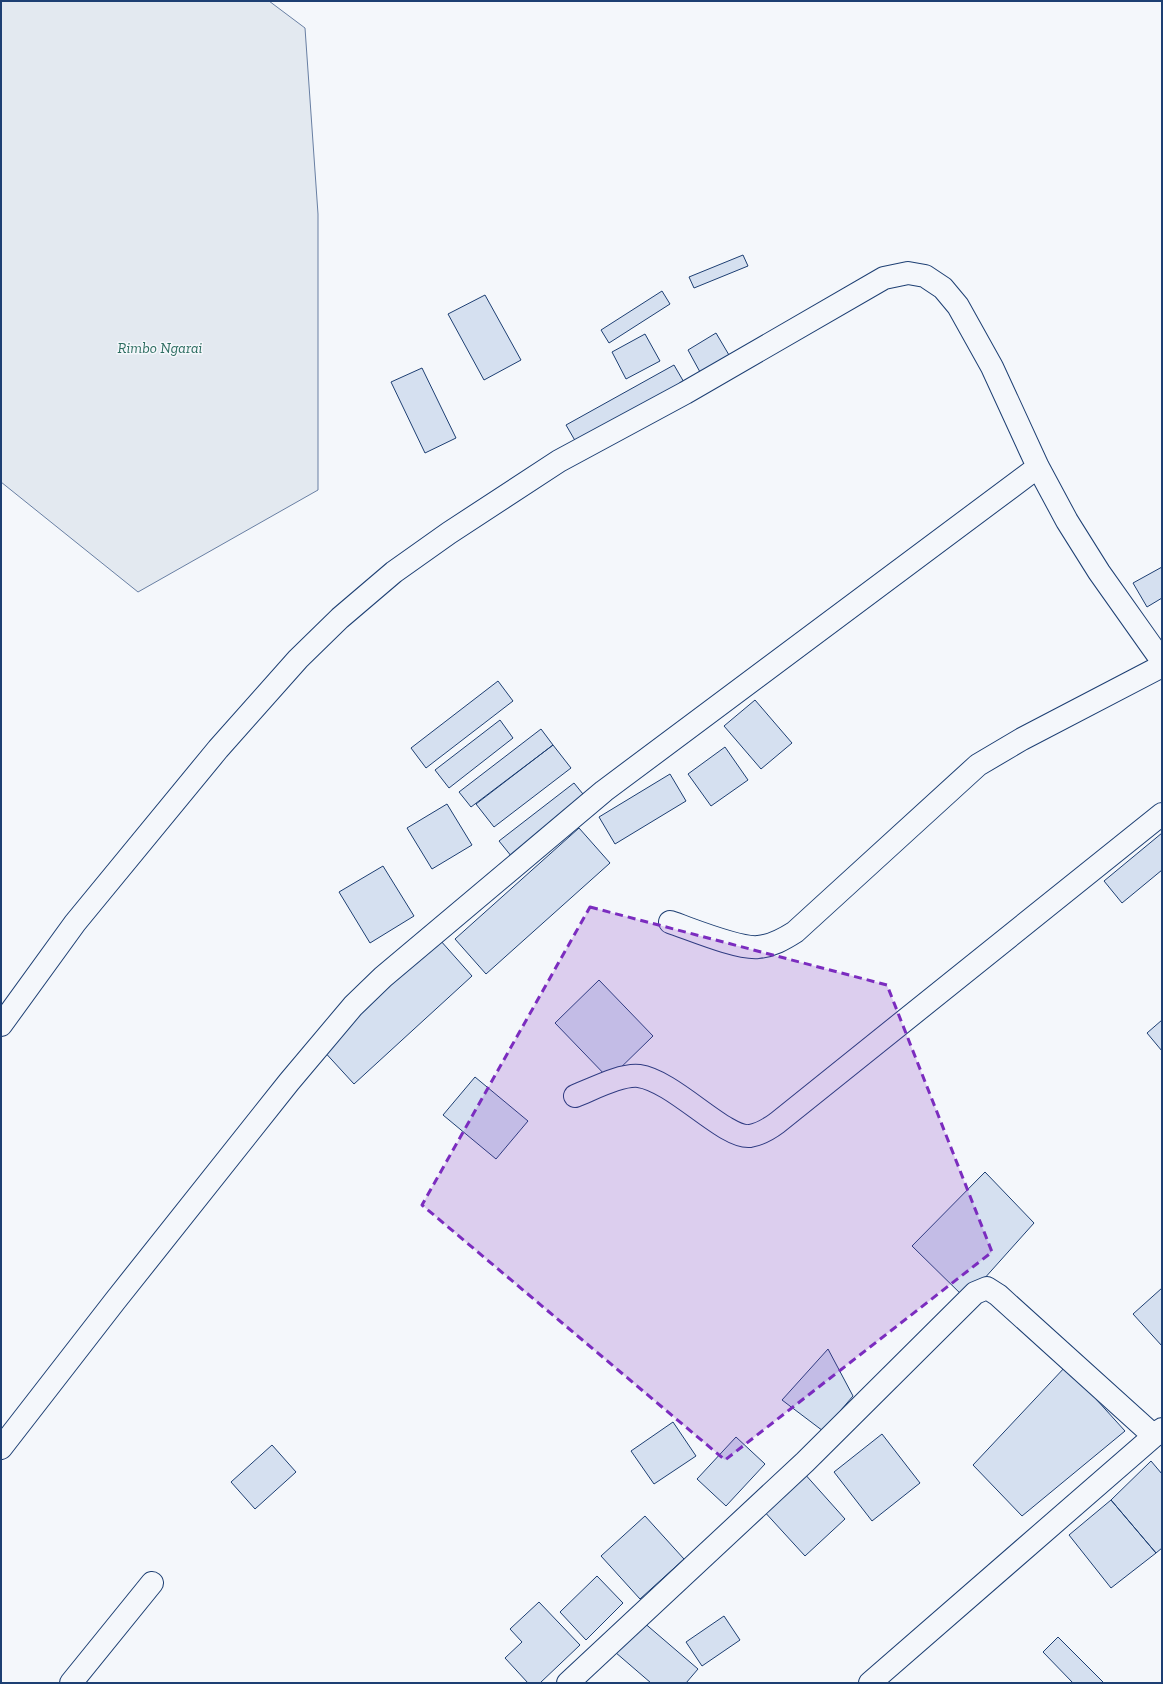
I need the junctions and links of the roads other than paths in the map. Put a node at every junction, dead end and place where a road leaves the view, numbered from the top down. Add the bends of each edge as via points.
1 (1038, 467) junction
2 (1162, 661) edge
3 (1162, 666) edge
4 (1162, 814) edge
5 (670, 922) dead end
6 (1, 1025) edge
7 (575, 1096) dead end
8 (1158, 1433) edge
9 (1, 1448) edge
10 (152, 1583) dead end
11 (71, 1683) edge
12 (568, 1683) edge
13 (870, 1683) edge

1 - 2 street via 1067,521 1099,572
1 - 6 street via 992,367 958,306 943,288 925,276 908,272 884,278 685,393 558,461 394,572 298,659 218,749 75,923
1 - 9 street via 604,791 383,977 353,1006 293,1076
3 - 5 street via 1022,739 978,765 795,932 778,942 758,947 739,945
4 - 7 street via 762,1133 749,1136 734,1133 662,1084 638,1076 624,1077
8 - 12 street via 998,1295 987,1288 981,1290 805,1462
8 - 13 street
10 - 11 street

